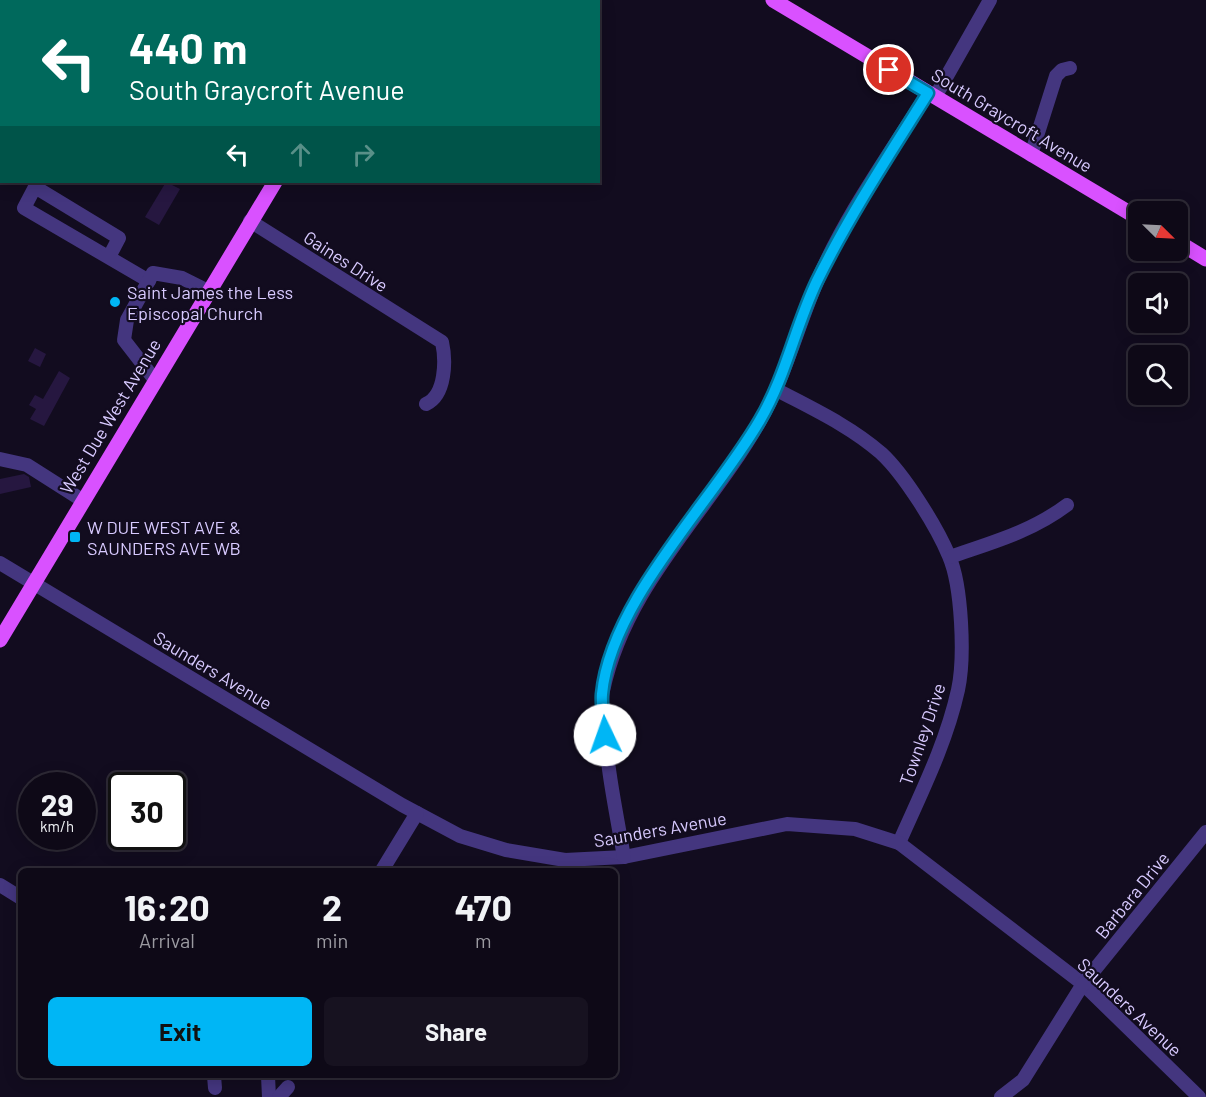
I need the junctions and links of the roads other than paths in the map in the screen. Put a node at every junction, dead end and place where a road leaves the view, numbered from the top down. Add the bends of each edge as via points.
1 (772, 0) edge
2 (990, 0) edge
3 (1070, 68) dead end
4 (931, 95) junction
5 (1031, 155) junction
6 (273, 183) edge
7 (1128, 213) edge
8 (250, 221) junction
9 (1188, 248) edge
10 (109, 257) junction
11 (1206, 259) edge
12 (149, 280) junction
13 (208, 291) junction
14 (155, 380) junction
15 (777, 390) junction
16 (426, 404) dead end
17 (0, 459) edge
18 (82, 500) junction
19 (1067, 505) dead end
20 (950, 557) junction
21 (0, 563) edge
22 (33, 583) junction
23 (0, 640) edge
24 (417, 813) junction
25 (1206, 832) edge
26 (899, 843) junction
27 (624, 857) junction
28 (383, 868) edge
29 (0, 885) edge
30 (18, 895) edge
31 (1083, 984) junction
32 (268, 1078) edge
33 (269, 1097) edge
34 (1001, 1097) edge
35 (1199, 1097) edge

1 - 4 main road, South Graycroft Avenue
2 - 4 street
3 - 5 street via 1056,76
4 - 5 main road, South Graycroft Avenue
4 - 15 street via 844,229 821,274
5 - 7 main road, South Graycroft Avenue
6 - 8 main road, West Due West Avenue
8 - 13 main road, West Due West Avenue
8 - 16 street, Gaines Drive via 437,338 443,347 444,365 439,391
9 - 11 main road
10 - 10 street via 24,208 35,186 119,237
10 - 12 street
12 - 13 street via 153,273 182,278
12 - 14 street via 127,320 124,340
13 - 14 main road, West Due West Avenue
14 - 18 main road, West Due West Avenue
15 - 20 street, Townley Drive via 843,425 883,454 912,491
15 - 27 street via 760,422 666,555 629,615 611,657 602,694 606,754
17 - 18 street via 27,465
18 - 22 main road, West Due West Avenue
19 - 20 street via 1022,532
20 - 26 street, Townley Drive via 961,618 958,690 935,762
21 - 22 street, Saunders Avenue
22 - 23 main road, West Due West Avenue
22 - 24 street, Saunders Avenue
24 - 27 street, Saunders Avenue via 460,836 523,853 565,860
24 - 28 street
25 - 31 street, Barbara Drive
26 - 27 street, Saunders Avenue via 855,829 788,824
26 - 31 street, Saunders Avenue
29 - 30 street
31 - 34 street, Barbara Drive via 1023,1080
31 - 35 street, Saunders Avenue
32 - 33 street

